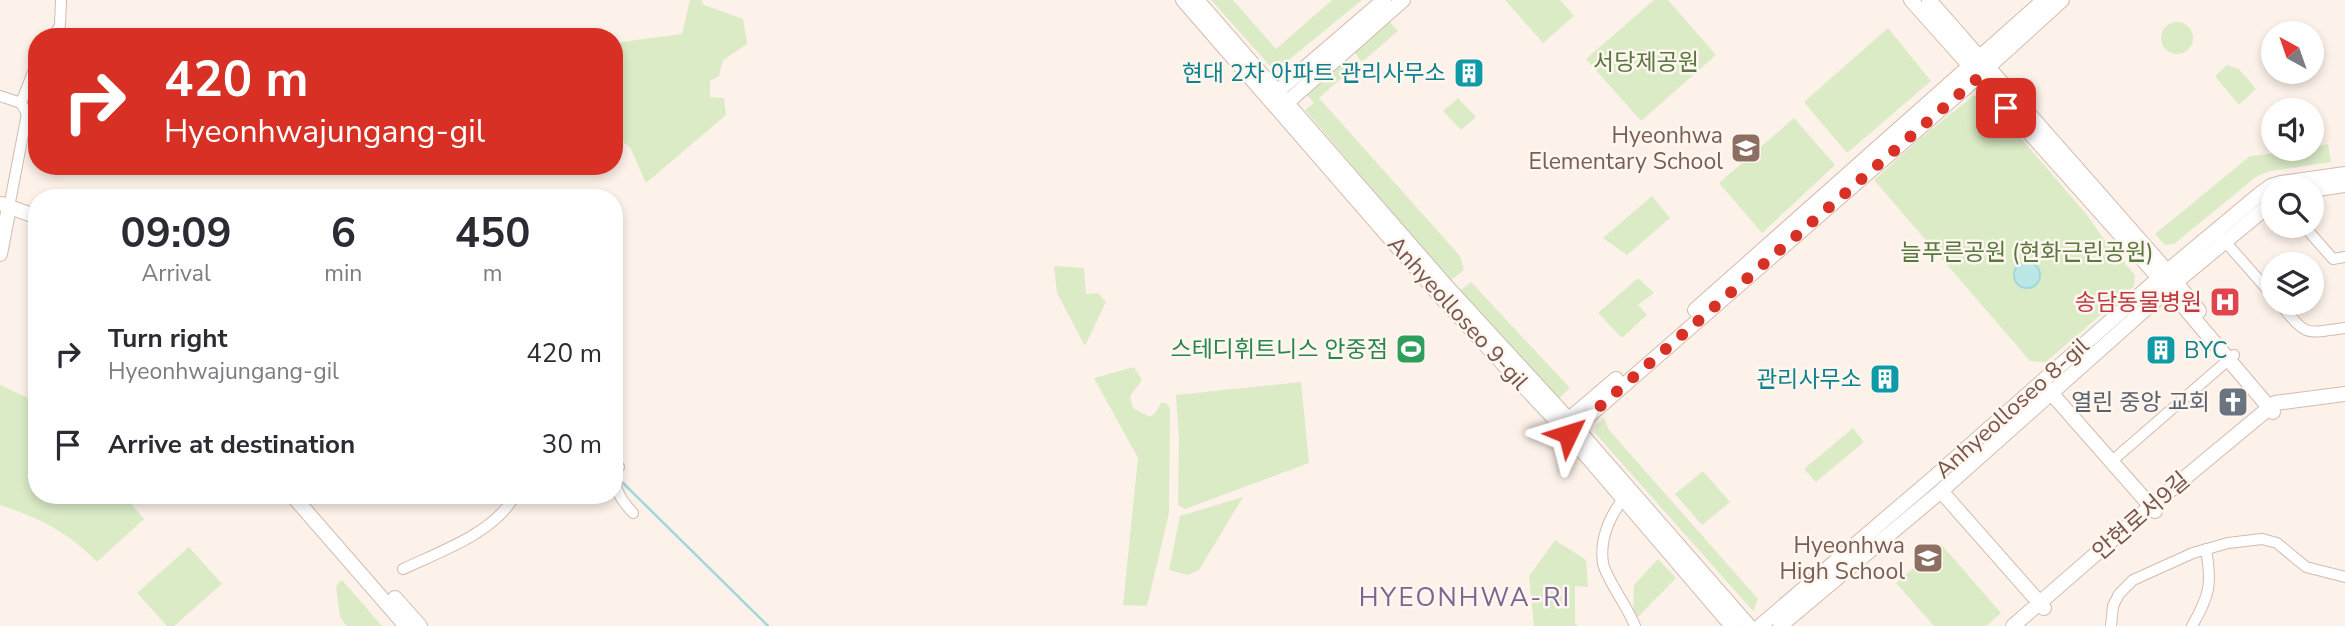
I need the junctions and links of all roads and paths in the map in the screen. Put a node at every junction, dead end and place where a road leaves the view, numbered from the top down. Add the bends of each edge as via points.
1 (61, 0) edge
2 (1183, 0) edge
3 (1198, 0) edge
4 (1384, 0) edge
5 (1403, 0) edge
6 (1911, 0) edge
7 (1929, 0) edge
8 (2044, 0) edge
9 (2062, 0) edge
10 (58, 28) edge
11 (1979, 66) junction
12 (28, 85) edge
13 (0, 96) edge
14 (1279, 100) junction
15 (21, 103) junction
16 (2345, 174) edge
17 (2324, 177) edge
18 (2345, 185) edge
19 (2324, 188) edge
20 (2261, 198) edge
21 (2261, 210) edge
22 (3, 212) edge
23 (28, 216) edge
24 (28, 223) edge
25 (2219, 236) junction
26 (2315, 238) edge
27 (0, 254) edge
28 (2345, 257) edge
29 (2167, 280) junction
30 (2261, 283) edge
31 (2290, 315) edge
32 (2345, 328) edge
33 (2231, 358) junction
34 (2045, 386) junction
35 (2345, 397) edge
36 (2274, 407) junction
37 (1568, 427) junction
38 (2112, 461) junction
39 (1941, 491) junction
40 (1626, 495) junction
41 (623, 503) edge
42 (300, 504) edge
43 (313, 504) edge
44 (507, 504) edge
45 (2153, 509) junction
46 (633, 513) dead end
47 (2206, 549) junction
48 (403, 569) dead end
49 (2345, 578) edge
50 (2042, 606) junction
51 (406, 626) edge
52 (419, 626) edge
53 (1635, 626) edge
54 (1732, 626) edge
55 (1749, 626) edge
56 (1760, 626) edge
57 (1780, 626) edge
58 (2013, 626) edge
59 (2024, 626) edge
60 (2111, 626) edge
61 (2192, 626) edge

1 - 10 street
2 - 14 street, Anhyeolloseo 9-gil
3 - 14 street
4 - 14 street
5 - 14 street
6 - 11 street
7 - 11 street
8 - 11 street
9 - 11 street
11 - 29 street
11 - 37 street
12 - 15 street
13 - 15 street
14 - 37 street, Anhyeolloseo 9-gil via 1441,297
15 - 22 street via 27,114
16 - 17 street, Anhyeolloseo 8-gil
18 - 19 street
20 - 25 street, Anhyeolloseo 8-gil
21 - 25 street, Anhyeolloseo 8-gil
22 - 23 street
22 - 24 street
22 - 27 street
25 - 29 street, Anhyeolloseo 8-gil
25 - 30 street
26 - 28 street via 2333,259
29 - 33 street
29 - 34 street, Anhyeolloseo 8-gil
31 - 32 street via 2312,333
33 - 36 street
33 - 38 street
34 - 38 street
34 - 39 street, Anhyeolloseo 8-gil
34 - 56 street, Anhyeolloseo 8-gil
35 - 36 street
36 - 45 street, 안현로서9길
37 - 40 street, Anhyeolloseo 9-gil
38 - 45 street
39 - 50 street, Anhyeolloseo 8-gil
39 - 57 street, Anhyeolloseo 8-gil
40 - 53 street via 1613,511 1603,564
40 - 54 street
40 - 55 street
41 - 46 street
42 - 51 street
43 - 52 street
44 - 48 street via 470,537
45 - 50 street, 안현로서9길
47 - 49 street via 2262,539 2277,543 2305,567
47 - 60 street via 2127,584 2113,606
47 - 61 street via 2208,597
50 - 58 street, 안현로서9길
50 - 59 street, 안현로서9길

